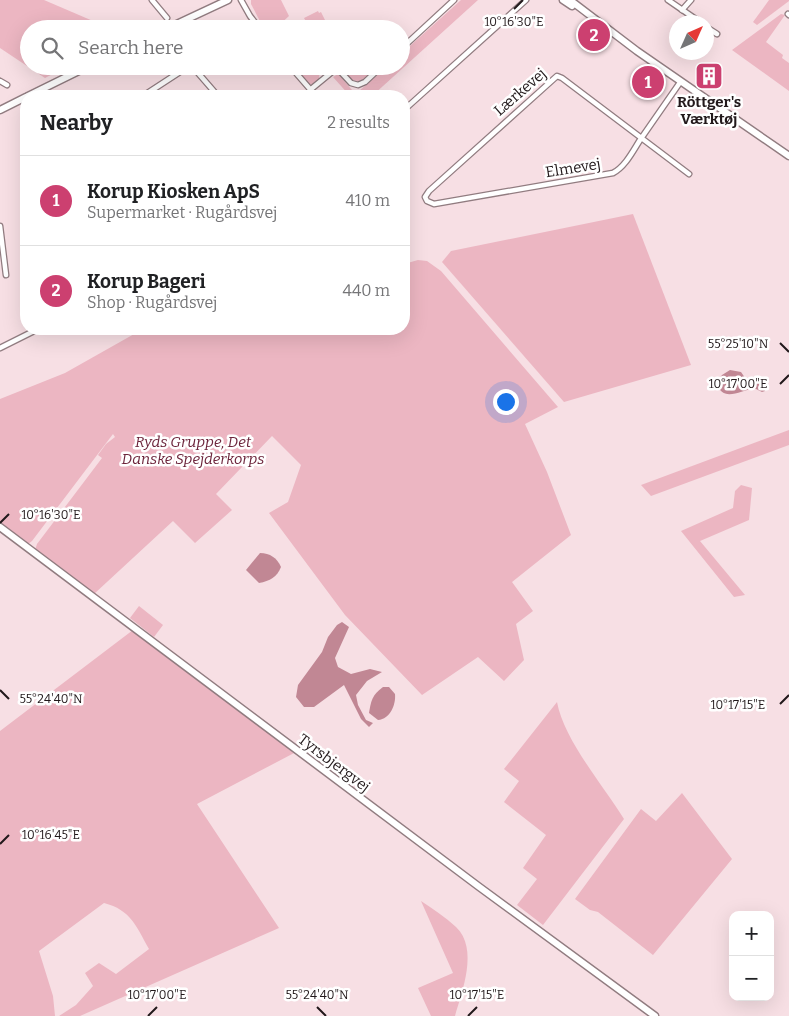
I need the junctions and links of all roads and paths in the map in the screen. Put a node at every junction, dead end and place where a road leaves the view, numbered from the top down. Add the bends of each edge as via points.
1 (152, 0) edge
2 (228, 0) edge
3 (241, 0) edge
4 (454, 0) edge
5 (526, 0) edge
6 (563, 0) edge
7 (570, 0) edge
8 (668, 0) edge
9 (690, 0) edge
10 (682, 10) junction
11 (690, 15) edge
12 (167, 18) dead end
13 (185, 20) edge
14 (253, 20) edge
15 (611, 32) junction
16 (714, 32) edge
17 (717, 34) dead end
18 (410, 40) edge
19 (73, 75) edge
20 (177, 75) edge
21 (199, 75) edge
22 (298, 75) edge
23 (328, 75) edge
24 (344, 75) edge
25 (372, 75) edge
26 (681, 81) junction
27 (0, 82) edge
28 (7, 85) dead end
29 (47, 90) edge
30 (153, 90) edge
31 (213, 90) edge
32 (310, 90) joint
33 (20, 100) edge
34 (410, 105) edge
35 (0, 110) edge
36 (641, 138) junction
37 (789, 156) edge
38 (689, 174) dead end
39 (426, 199) joint
40 (0, 226) edge
41 (6, 275) dead end
42 (26, 335) edge
43 (0, 348) edge
44 (0, 528) edge
45 (655, 1016) edge

1 - 12 street
2 - 13 street
3 - 14 street
4 - 18 street
5 - 34 street
6 - 15 street
7 - 15 street
8 - 10 street
9 - 10 street
10 - 11 street
15 - 26 street
16 - 17 street
19 - 29 street
20 - 30 street
21 - 31 street
22 - 32 street
23 - 32 street
24 - 25 street via 356,86
26 - 36 street, Elmevej
26 - 37 street
27 - 28 street
33 - 35 street
36 - 38 street
36 - 39 street, Elmevej via 619,169 610,174 434,204
36 - 39 street, Lærkevej via 557,76 427,193
40 - 41 street
42 - 43 street
44 - 45 street, Tyrsbjergvej

